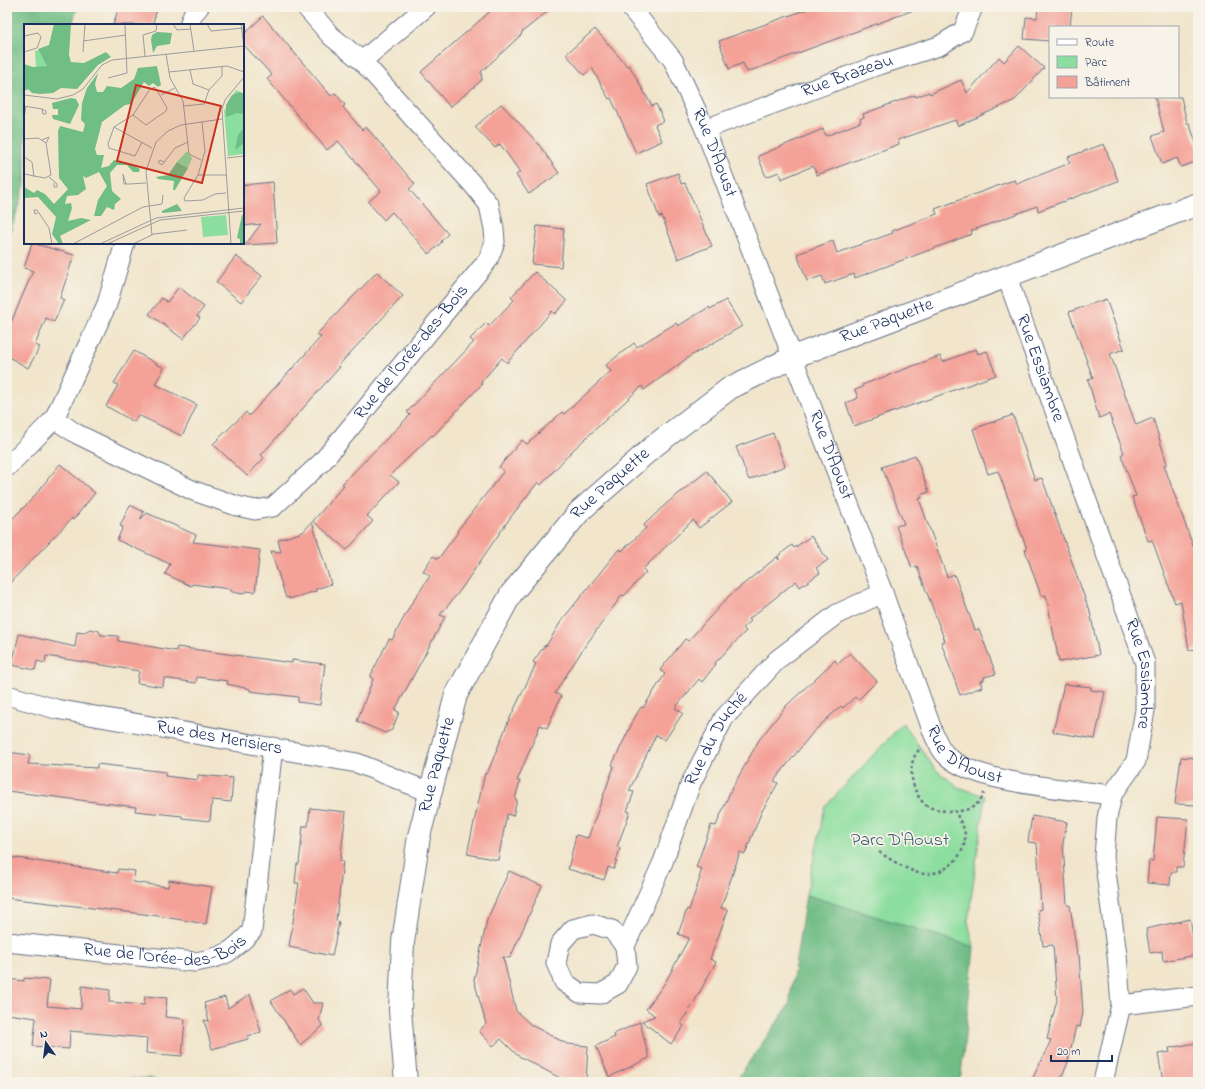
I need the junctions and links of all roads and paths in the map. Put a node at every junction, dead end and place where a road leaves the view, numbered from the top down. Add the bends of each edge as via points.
1 (199, 7) edge
2 (306, 7) edge
3 (426, 7) edge
4 (630, 7) edge
5 (973, 7) edge
6 (189, 24) edge
7 (362, 61) junction
8 (706, 129) junction
9 (1198, 204) edge
10 (125, 244) edge
11 (1007, 277) junction
12 (793, 358) junction
13 (54, 419) junction
14 (7, 467) edge
15 (884, 593) junction
16 (7, 694) edge
17 (934, 735) junction
18 (273, 747) junction
19 (989, 777) junction
20 (429, 792) junction
21 (1112, 795) junction
22 (956, 812) junction
23 (879, 852) dead end
24 (7, 942) edge
25 (624, 946) dead end
26 (1198, 996) edge
27 (1121, 1005) junction
28 (406, 1082) edge
29 (1103, 1082) edge

1 - 6 street
2 - 7 street, Rue de l'Orée-des-Bois via 331,36
3 - 7 street
4 - 8 street, Rue D'Aoust via 673,60
5 - 8 street, Rue Brazeau via 963,32 939,46
7 - 13 street, Rue de l'Orée-des-Bois via 489,206 495,242 488,260 322,462 273,507 254,510 194,491 77,434
8 - 12 street, Rue D'Aoust
9 - 11 street, Rue Paquette
10 - 13 street via 107,304
11 - 12 street, Rue Paquette
11 - 21 street, Rue Essiambre via 1145,663 1145,710 1136,761
12 - 15 street, Rue D'Aoust
12 - 20 street, Rue Paquette via 730,388 654,446 580,511 511,594 456,695
13 - 14 street
15 - 17 street, Rue D'Aoust
15 - 25 street, Rue du Duché via 836,614 778,659 724,718 691,783 663,862
16 - 18 street, Rue des Merisiers via 56,709
17 - 19 street, Rue D'Aoust via 944,754 964,767
17 - 22 path via 916,752 912,770 914,790 927,806 948,813
18 - 20 street, Rue des Merisiers via 357,763
18 - 24 street, Rue de l'Orée-des-Bois via 252,931 234,950 217,958 195,962
19 - 21 street, Rue D'Aoust
19 - 22 path via 982,799 964,812
20 - 28 street, Rue Paquette via 419,836 400,973 400,1010
21 - 27 street, Rue Essiambre via 1107,818 1104,858
22 - 23 path via 964,829 964,844 951,866 940,871 916,872
26 - 27 street
27 - 29 street, Rue Essiambre

